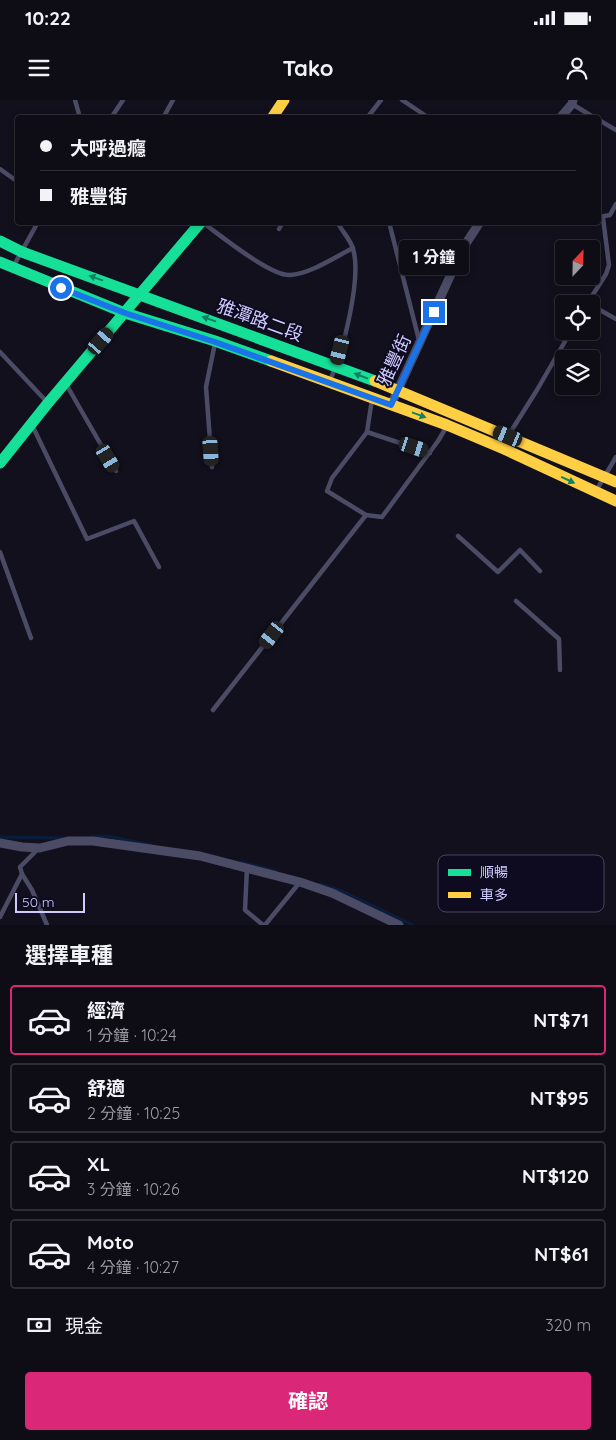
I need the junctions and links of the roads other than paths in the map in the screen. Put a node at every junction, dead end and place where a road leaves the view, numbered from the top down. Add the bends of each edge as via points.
1 (75, 100) edge
2 (123, 100) edge
3 (173, 100) edge
4 (284, 100) edge
5 (381, 100) edge
6 (402, 100) edge
7 (572, 102) edge
8 (79, 115) edge
9 (113, 115) edge
10 (166, 115) edge
11 (274, 115) edge
12 (369, 115) edge
13 (425, 115) edge
14 (562, 115) edge
15 (591, 115) edge
16 (601, 121) edge
17 (616, 130) edge
18 (0, 169) edge
19 (15, 180) edge
20 (616, 204) edge
21 (601, 217) edge
22 (36, 225) edge
23 (200, 225) edge
24 (206, 225) edge
25 (281, 225) edge
26 (339, 225) edge
27 (390, 225) edge
28 (478, 225) edge
29 (279, 229) dead end
30 (0, 240) edge
31 (353, 248) junction
32 (22, 252) junction
33 (0, 262) edge
34 (12, 268) junction
35 (142, 295) junction
36 (594, 295) edge
37 (600, 310) edge
38 (125, 313) junction
39 (616, 319) edge
40 (566, 340) edge
41 (215, 342) junction
42 (420, 344) junction
43 (0, 352) edge
44 (336, 366) junction
45 (65, 383) junction
46 (328, 383) junction
47 (399, 390) junction
48 (372, 399) junction
49 (48, 403) junction
50 (391, 405) junction
51 (32, 423) junction
52 (447, 425) junction
53 (367, 432) junction
54 (508, 436) junction
55 (504, 449) junction
56 (430, 452) junction
57 (616, 458) edge
58 (0, 463) edge
59 (212, 467) dead end
60 (116, 471) dead end
61 (603, 478) junction
62 (616, 482) edge
63 (596, 493) junction
64 (616, 501) edge
65 (366, 515) junction
66 (458, 536) dead end
67 (0, 552) edge
68 (159, 567) dead end
69 (540, 571) dead end
70 (516, 601) dead end
71 (31, 638) dead end
72 (560, 670) dead end
73 (213, 710) dead end
74 (0, 843) edge
75 (40, 848) junction
76 (247, 868) junction
77 (22, 874) junction
78 (300, 882) junction
79 (0, 917) edge
80 (47, 925) edge
81 (264, 925) edge
82 (399, 925) edge

1 - 8 lane
2 - 9 lane
3 - 10 lane
4 - 11 street
5 - 12 lane
6 - 13 lane
7 - 14 street
7 - 15 lane
16 - 17 lane
18 - 19 lane
20 - 21 lane via 610,215
21 - 36 lane via 608,265
22 - 32 lane
23 - 35 street
24 - 31 lane via 265,267 288,276 305,272
25 - 29 lane
26 - 31 lane
27 - 42 lane
28 - 42 street, 雅豐街 via 463,248
30 - 32 street, 雅潭路二段
31 - 44 lane via 356,286
32 - 34 lane
35 -> 32 street, 雅潭路二段
33 - 34 street, 雅潭路二段
34 - 38 street, 雅潭路二段
35 - 38 street
44 -> 35 street, 雅潭路二段
37 - 39 lane
38 - 41 street, 雅潭路二段
38 - 45 street
40 - 54 lane
41 - 46 street, 雅潭路二段
41 - 59 lane via 206,387
42 - 47 street, 雅豐街
43 - 49 lane
44 - 46 lane
47 -> 44 street, 雅潭路二段
45 - 49 street
45 - 60 lane
46 - 48 street, 雅潭路二段
47 - 50 street, 雅豐街
47 - 54 street, 雅潭路二段
48 - 50 street, 雅潭路二段
48 - 53 lane
49 - 51 street
50 -> 52 street, 雅潭路二段
51 - 58 street
51 - 68 lane via 87,540 134,521
52 - 55 street, 雅潭路二段
52 - 56 lane
53 - 56 lane
53 - 65 lane via 332,478 327,491
54 - 55 lane
54 - 61 street, 雅潭路二段
55 -> 63 street, 雅潭路二段
56 - 65 lane via 382,517
57 - 61 lane
61 - 62 street, 雅潭路二段
61 - 63 lane
63 - 64 street, 雅潭路二段
65 - 73 lane
66 - 69 lane via 498,572 520,550
67 - 71 lane
70 - 72 lane via 558,639
74 - 75 street
75 - 76 street via 68,841 93,841 200,856
75 - 77 lane via 20,867
76 - 78 street
76 - 81 lane via 245,910
77 - 79 lane
77 - 80 lane
78 - 81 lane
78 - 82 street via 332,893

